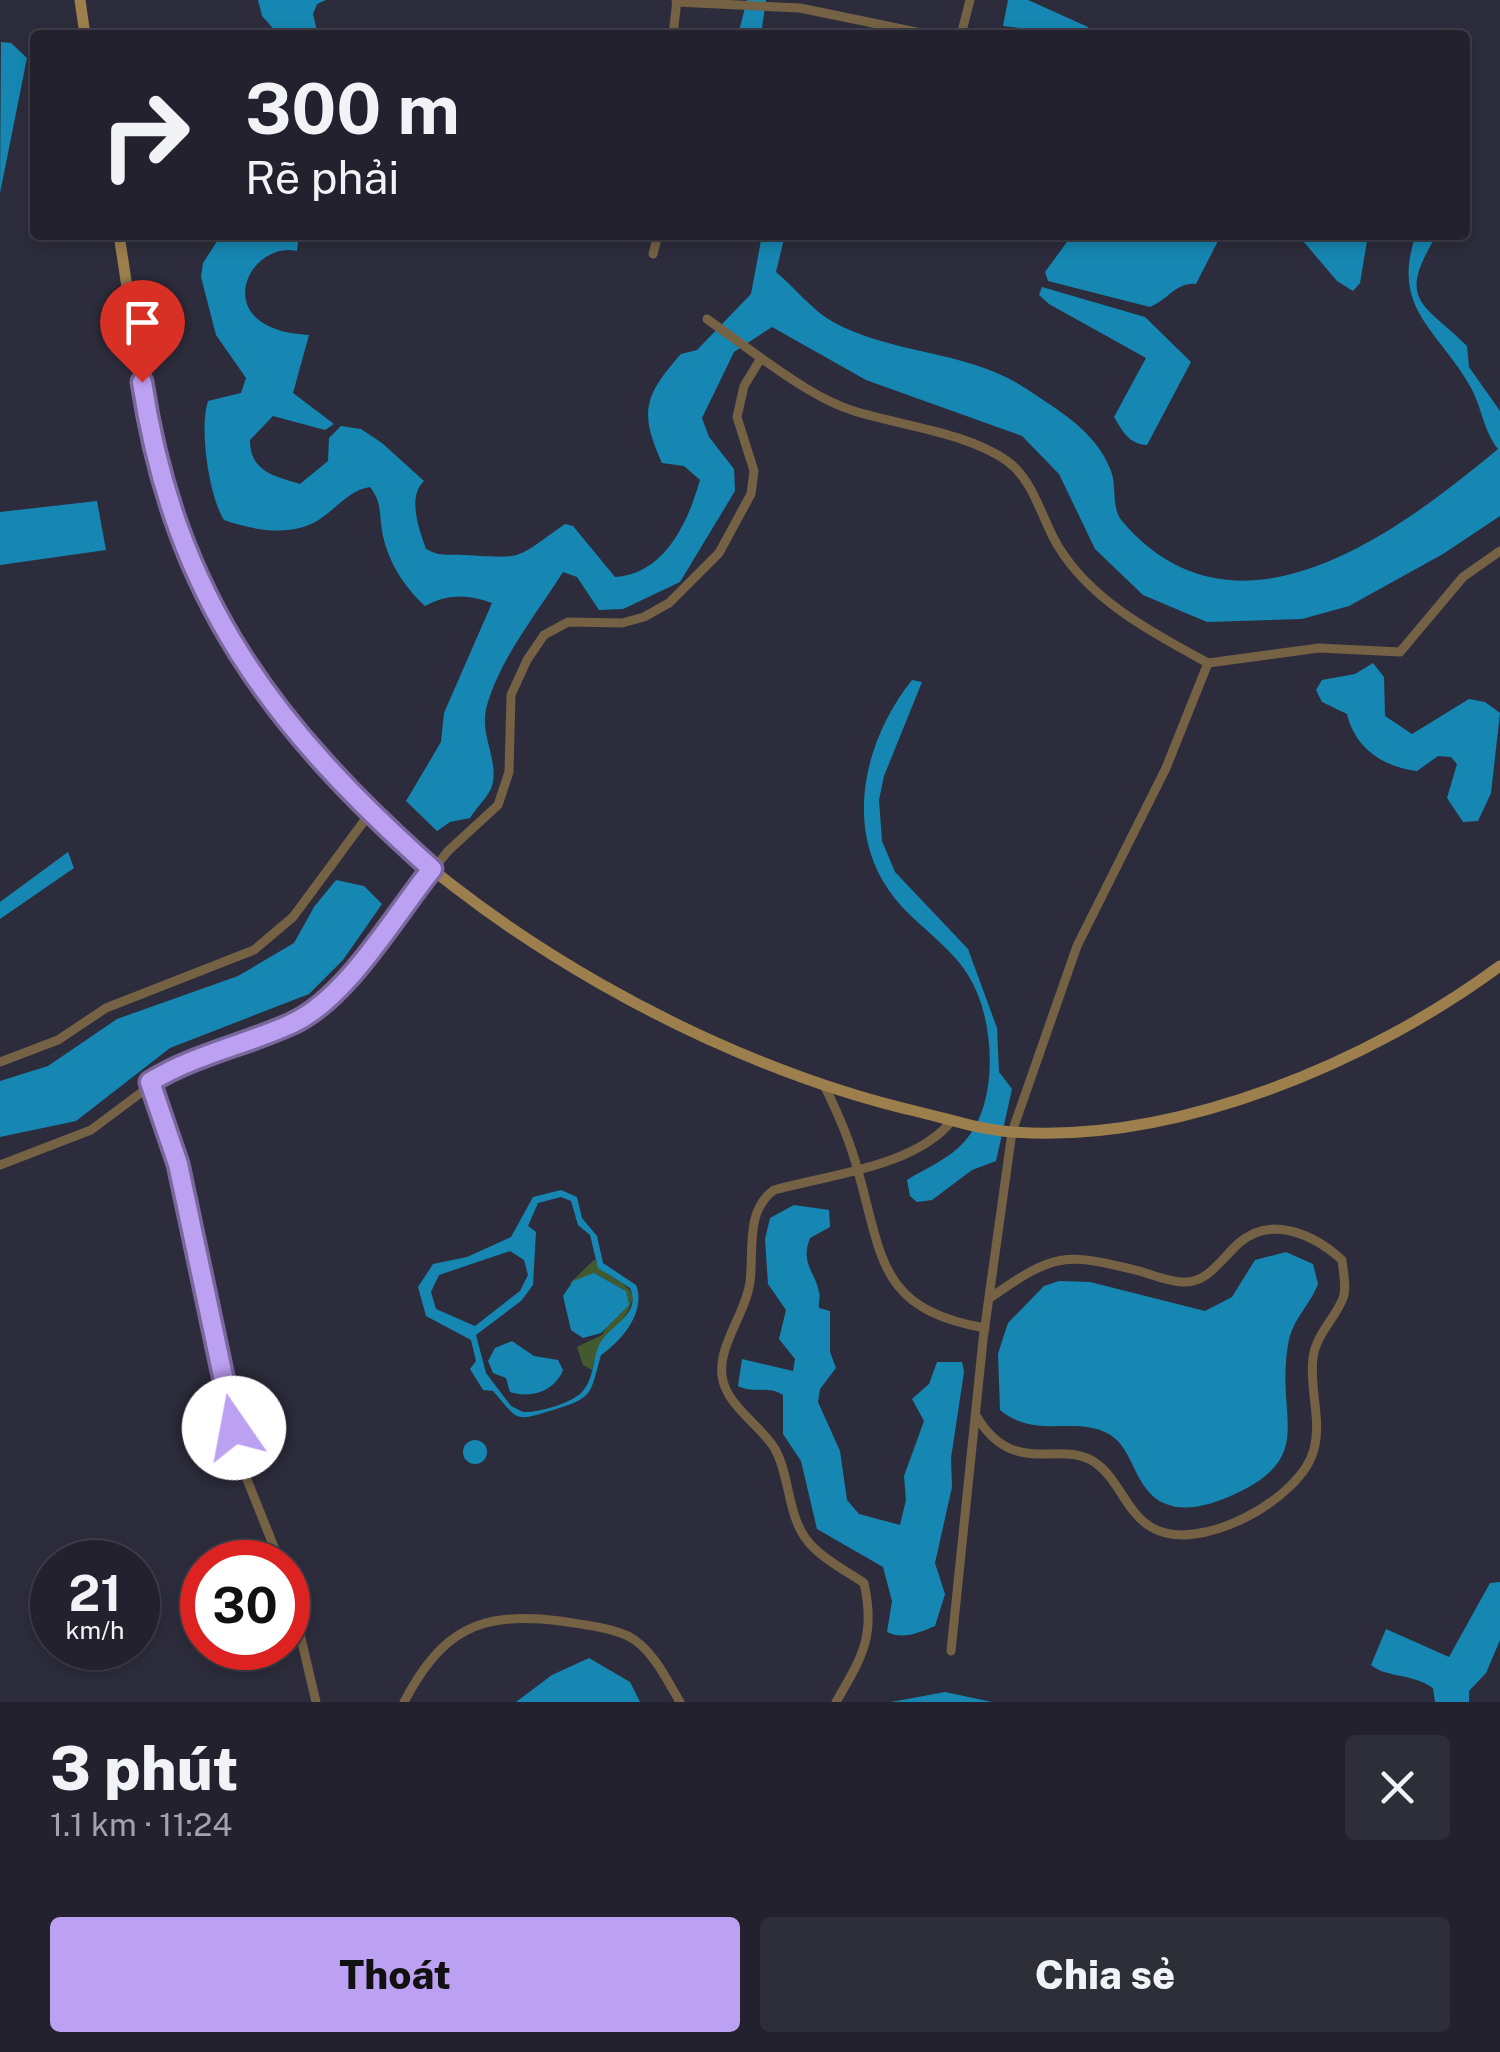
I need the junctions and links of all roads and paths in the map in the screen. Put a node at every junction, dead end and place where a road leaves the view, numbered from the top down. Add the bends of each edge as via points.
1 (80, 0) edge
2 (970, 0) edge
3 (676, 1) edge
4 (84, 30) edge
5 (673, 30) edge
6 (910, 30) edge
7 (961, 30) edge
8 (119, 240) edge
9 (657, 240) edge
10 (653, 254) dead end
11 (711, 322) dead end
12 (761, 358) junction
13 (1500, 551) edge
14 (1208, 663) junction
15 (370, 813) junction
16 (432, 869) junction
17 (1500, 966) edge
18 (0, 1062) edge
19 (150, 1082) junction
20 (824, 1085) junction
21 (952, 1120) junction
22 (1012, 1132) junction
23 (0, 1165) edge
24 (857, 1168) junction
25 (990, 1298) junction
26 (985, 1328) junction
27 (975, 1414) junction
28 (271, 1540) edge
29 (952, 1650) dead end
30 (308, 1670) edge
31 (316, 1702) edge
32 (404, 1702) edge
33 (680, 1702) edge
34 (836, 1702) edge

1 - 4 street
2 - 7 street
3 - 5 street
3 - 6 street via 766,4
8 - 15 street via 169,512 198,581 220,626 297,732
9 - 10 street
11 - 12 street
12 - 14 street via 849,410 989,450 1011,463 1058,548 1092,588
12 - 16 street via 738,406 754,472 752,494 719,553 669,603 644,617 568,622 544,635 511,696 509,772 498,806
13 - 14 street via 1462,577 1400,652 1319,648
14 - 22 street via 1166,768 1078,946
15 - 16 street
15 - 18 street via 276,935 254,950 106,1008 58,1040
16 - 19 street via 325,1001 295,1022
16 - 20 street via 637,1003
17 - 22 street via 1312,1076 1116,1127
19 - 23 street via 91,1130
19 - 28 street via 178,1164 242,1466
20 - 21 street
20 - 24 street
21 - 22 street
21 - 24 street via 918,1151
22 - 25 street
24 - 26 street via 882,1266 908,1298 948,1321
24 - 34 street via 774,1190 760,1200 744,1313 726,1346 721,1374 729,1397 778,1454 796,1522 812,1547 864,1583 867,1648
25 - 26 street
25 - 27 street via 1057,1258 1087,1258 1186,1283 1206,1276 1244,1239 1281,1228 1318,1238 1342,1260 1345,1296 1321,1332 1313,1359 1313,1455 1272,1504 1224,1528 1180,1535 1152,1528 1098,1464 1018,1453 987,1434
26 - 27 street
27 - 29 street
30 - 31 street
32 - 33 street via 423,1666 446,1642 475,1625 509,1618 572,1622 628,1636 656,1663

